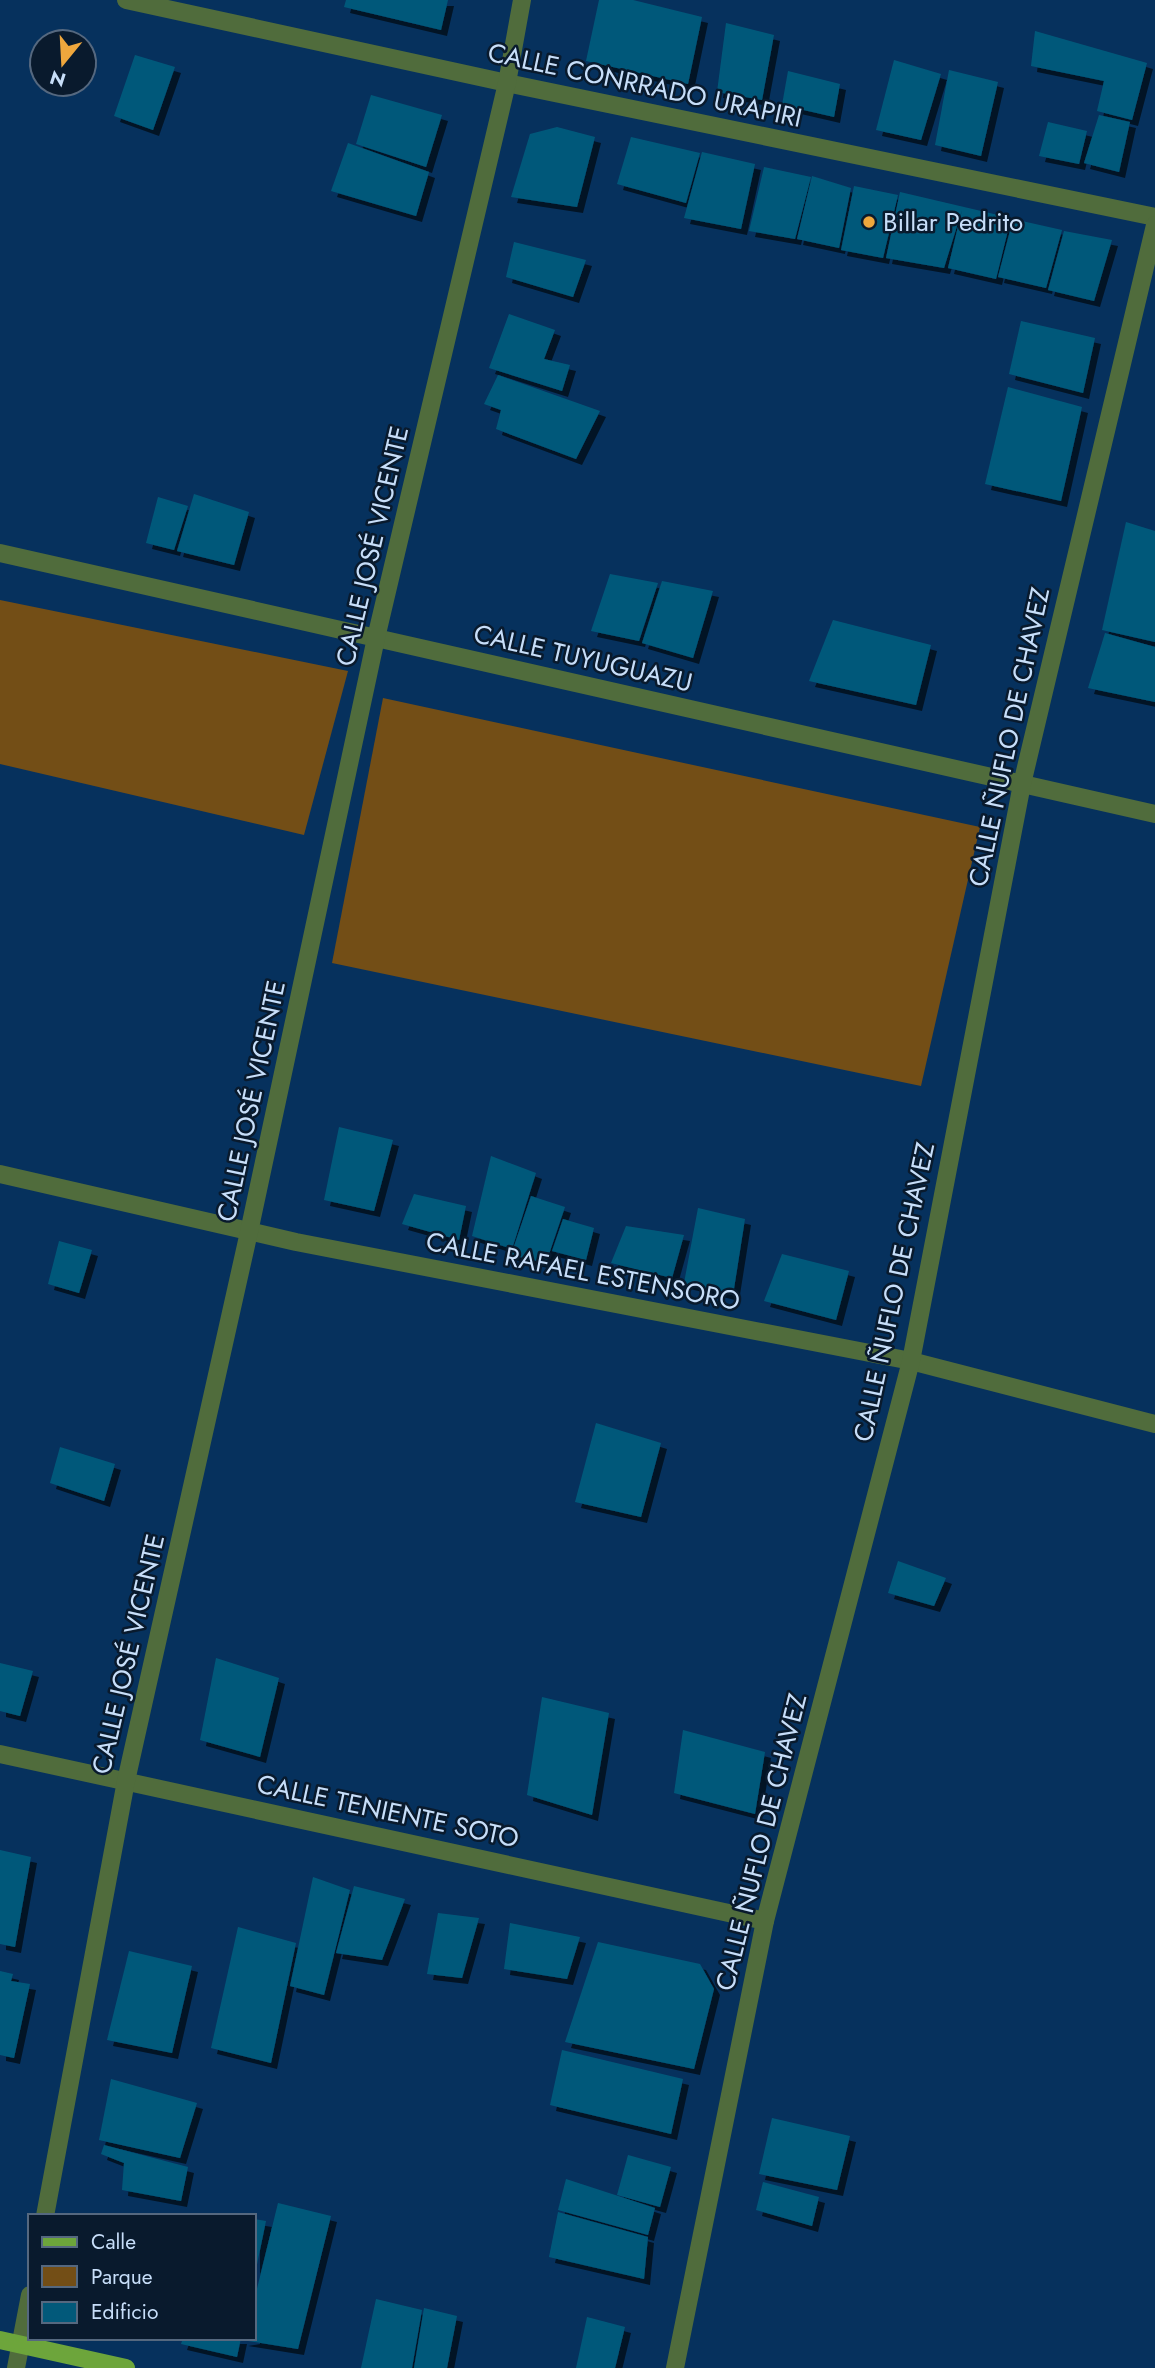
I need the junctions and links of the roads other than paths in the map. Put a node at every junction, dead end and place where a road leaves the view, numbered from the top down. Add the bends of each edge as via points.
1 (126, 0) edge
2 (523, 0) edge
3 (507, 83) junction
4 (1155, 217) edge
5 (1155, 225) edge
6 (0, 553) edge
7 (376, 638) junction
8 (1022, 784) junction
9 (1155, 814) edge
10 (0, 1174) edge
11 (250, 1232) junction
12 (911, 1361) junction
13 (1155, 1424) edge
14 (0, 1754) edge
15 (126, 1781) junction
16 (765, 1921) junction
17 (45, 2214) edge
18 (28, 2306) edge
19 (0, 2340) edge
20 (21, 2344) junction
21 (16, 2368) edge
22 (126, 2368) edge
23 (675, 2368) edge

1 - 3 street, CALLE CONRRADO URAPIRI
2 - 3 street, CALLE JOSÉ VICENTE
3 - 4 street, CALLE CONRRADO URAPIRI
3 - 7 street, CALLE JOSÉ VICENTE
5 - 8 street, CALLE ÑUFLO DE CHAVEZ
6 - 7 street, CALLE TUYUGUAZU
7 - 8 street, CALLE TUYUGUAZU
7 - 11 street, CALLE JOSÉ VICENTE
8 - 9 street, CALLE TUYUGUAZU
8 - 12 street, CALLE ÑUFLO DE CHAVEZ
10 - 11 street, CALLE RAFAEL ESTENSORO
11 - 12 street, CALLE RAFAEL ESTENSORO
11 - 15 street, CALLE JOSÉ VICENTE
12 - 13 street, CALLE RAFAEL ESTENSORO
12 - 16 street, CALLE ÑUFLO DE CHAVEZ
14 - 15 street, CALLE TENIENTE SOTO
15 - 16 street, CALLE TENIENTE SOTO
15 - 17 street, CALLE JOSÉ VICENTE
16 - 23 street, CALLE ÑUFLO DE CHAVEZ
18 - 20 street
19 - 20 main road
20 - 21 street
20 - 22 main road

